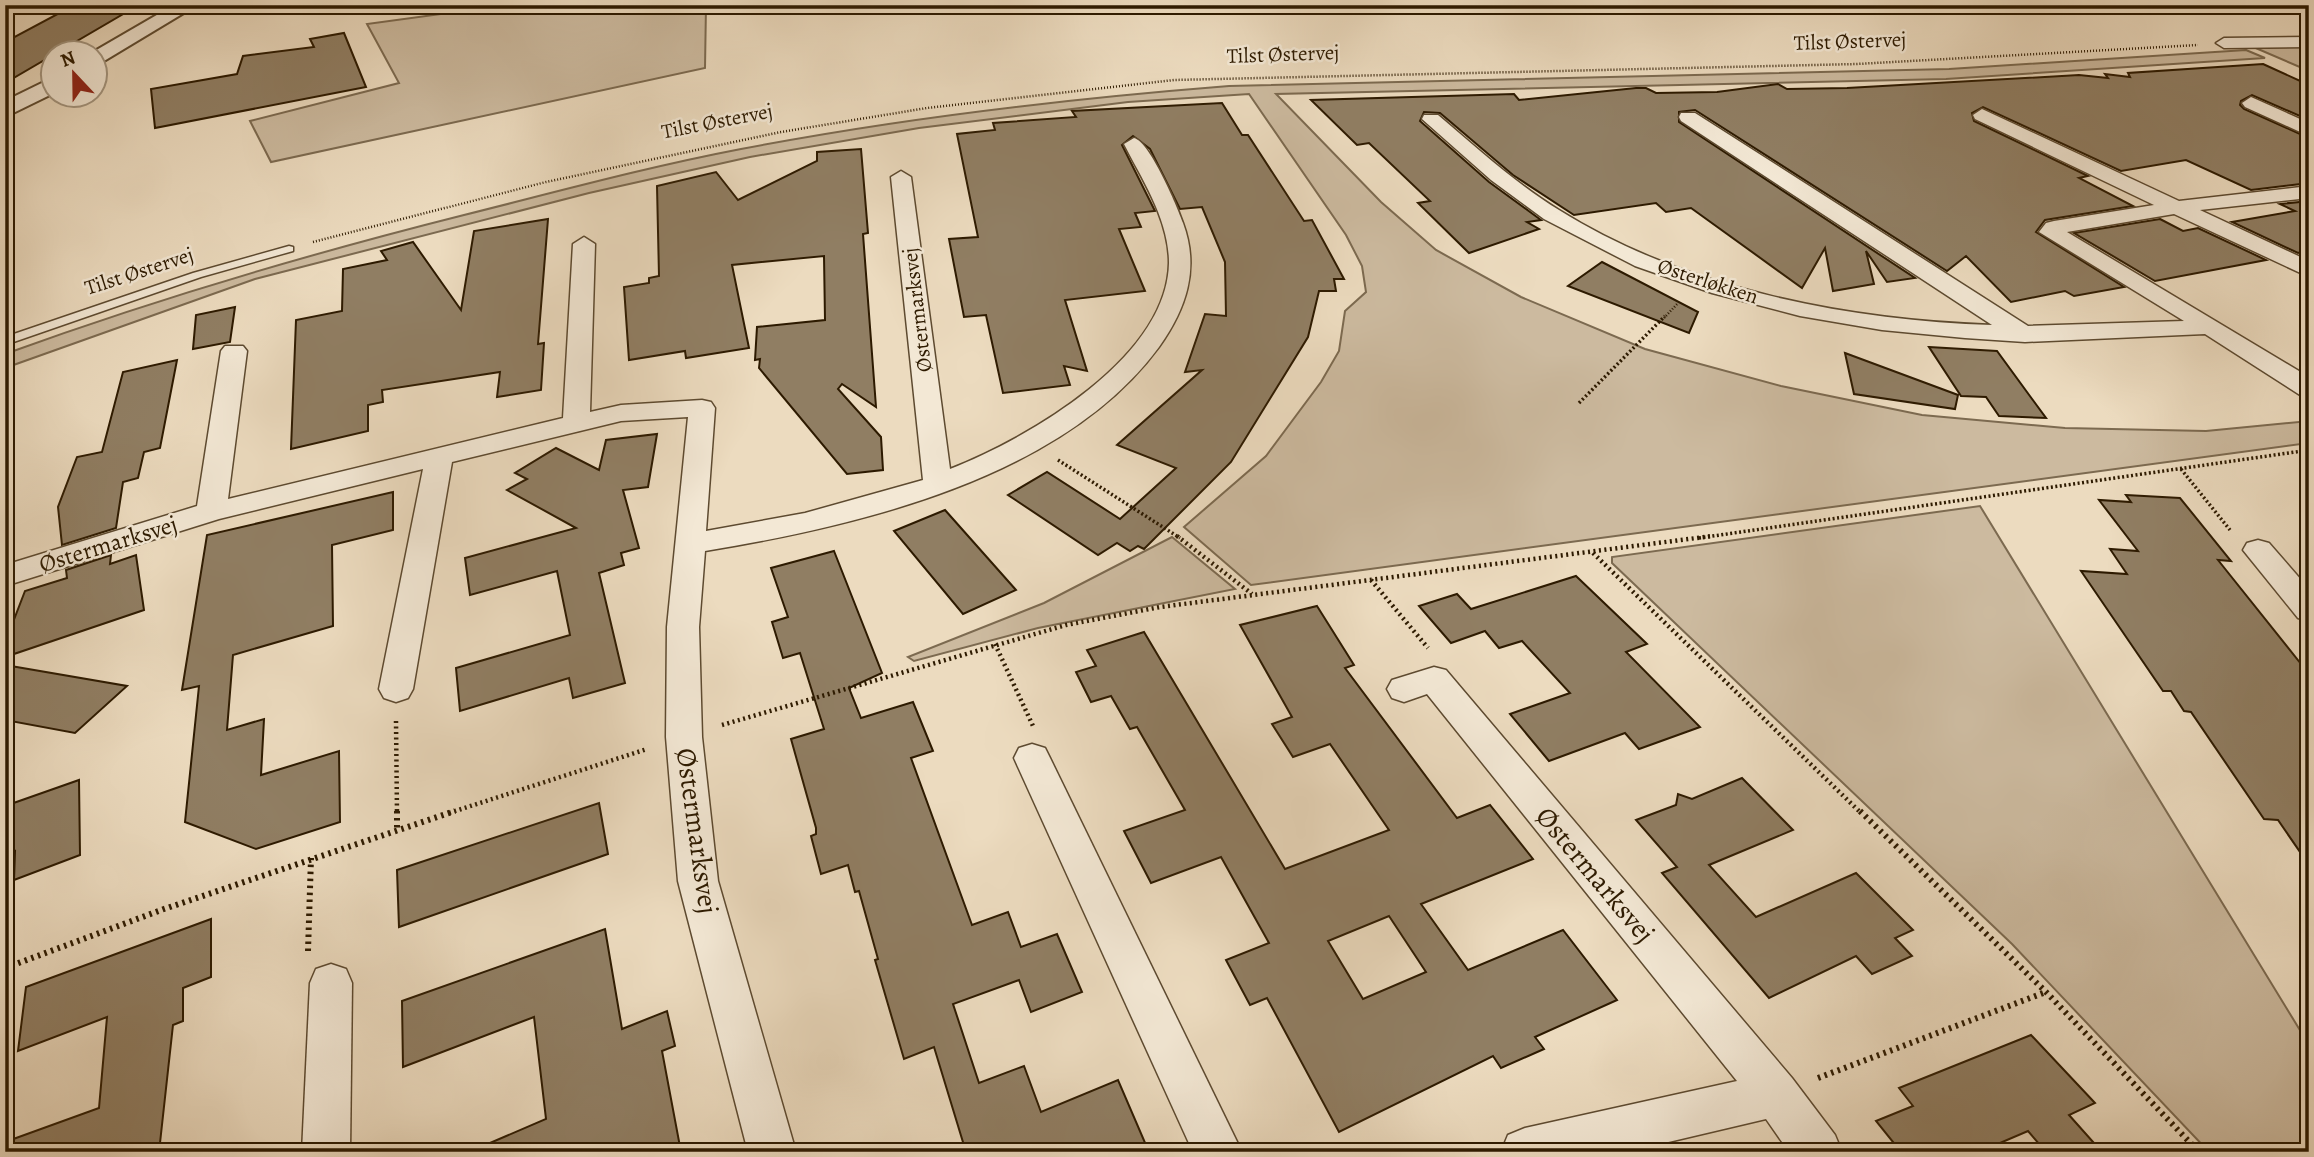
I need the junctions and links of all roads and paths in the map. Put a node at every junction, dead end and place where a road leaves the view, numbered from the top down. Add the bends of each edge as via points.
1 (188, 5) edge
2 (2309, 42) edge
3 (2224, 43) joint
4 (108, 53) edge
5 (38, 92) edge
6 (2251, 103) dead end
7 (5, 110) edge
8 (1982, 115) dead end
9 (1688, 117) dead end
10 (1431, 120) dead end
11 (2309, 130) edge
12 (1134, 144) dead end
13 (901, 177) dead end
14 (2309, 192) edge
15 (2182, 208) junction
16 (322, 240) dead end
17 (584, 244) dead end
18 (289, 249) dead end
19 (2309, 270) edge
20 (1700, 280) junction
21 (2210, 326) junction
22 (2026, 335) junction
23 (5, 341) edge
24 (234, 351) dead end
25 (2309, 389) edge
26 (1579, 403) dead end
27 (576, 423) junction
28 (1029, 441) junction
29 (2309, 450) edge
30 (439, 457) junction
31 (2180, 468) junction
32 (937, 484) junction
33 (211, 512) junction
34 (689, 544) junction
35 (2258, 550) joint
36 (1593, 553) junction
37 (5, 576) edge
38 (1371, 579) junction
39 (1252, 595) junction
40 (2309, 610) edge
41 (995, 644) junction
42 (1419, 684) joint
43 (396, 689) joint
44 (684, 737) junction
45 (1032, 758) joint
46 (397, 832) junction
47 (311, 858) junction
48 (5, 968) edge
49 (331, 983) joint
50 (2046, 992) junction
51 (1776, 1094) junction
52 (326, 1152) edge
53 (772, 1152) edge
54 (1218, 1152) edge
55 (1525, 1152) edge
56 (1818, 1152) edge
57 (2199, 1152) edge

1 - 4 street
2 - 3 street
3 - 16 path, Tilst Østervej via 1914,62 1229,78 1070,91 758,136 643,159
5 - 7 street
6 - 11 street
8 - 15 street
9 - 22 street
10 - 20 street, Østerløkken via 1569,225 1611,247
12 - 28 street via 1177,235 1180,263 1175,296 1161,327 1137,358 1103,391
13 - 32 street, Østermarksvej
14 - 15 street
15 - 19 street
15 - 21 street via 2050,232
17 - 27 street
18 - 23 lane, Tilst Østervej via 197,275
20 - 22 street, Østerløkken via 1757,298 1856,319
20 - 26 path
21 - 22 street, Østerløkken
21 - 25 street
24 - 33 street, Østermarksvej
27 - 30 street, Østermarksvej
27 - 34 street, Østermarksvej via 621,413 702,408
28 - 32 street
28 - 39 path via 1185,541
29 - 31 path
30 - 33 street, Østermarksvej
30 - 43 street
31 - 35 path via 2243,547
31 - 36 path
32 - 34 street via 815,521
33 - 37 street, Østermarksvej
34 - 44 street, Østermarksvej via 683,627
35 - 40 street
36 - 38 path
36 - 50 path
38 - 39 path
38 - 42 path via 1439,662
39 - 41 path via 1066,625
41 - 44 path
41 - 45 path via 1047,755
42 - 51 street, Østermarksvej
43 - 46 path
44 - 46 path
44 - 53 street, Østermarksvej via 698,881
45 - 54 street
46 - 47 path
47 - 48 path
47 - 49 path via 307,989
49 - 52 street
50 - 51 path
50 - 57 path
51 - 55 street
51 - 56 street, Østermarksvej

